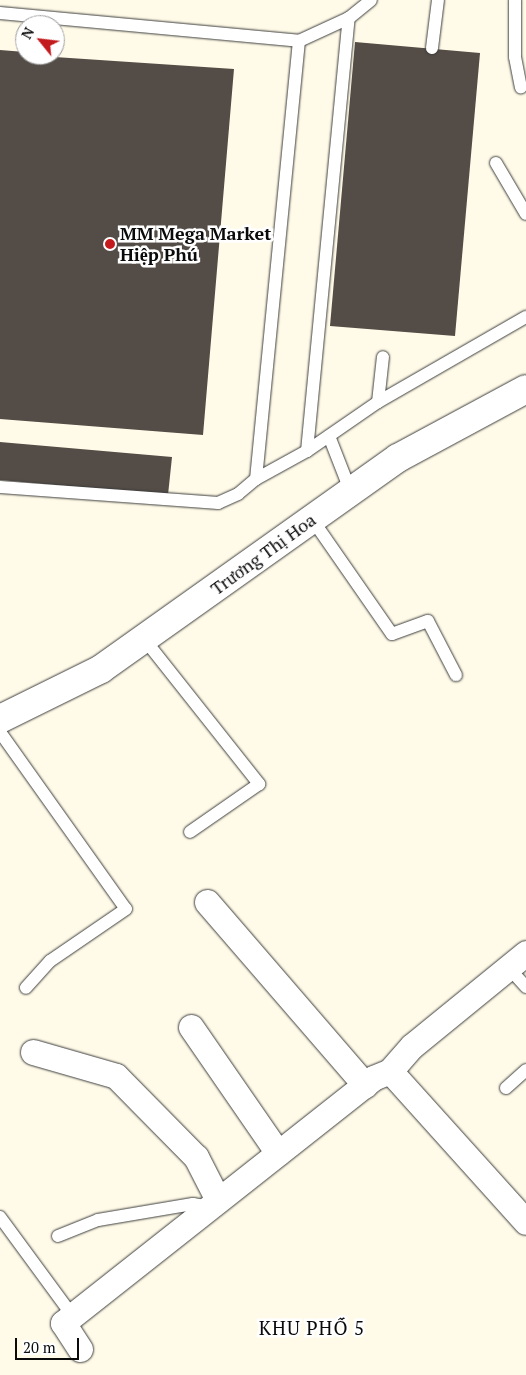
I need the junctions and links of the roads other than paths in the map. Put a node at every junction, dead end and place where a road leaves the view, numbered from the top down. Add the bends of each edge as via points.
1 (370, 0) edge
2 (438, 0) edge
3 (515, 0) edge
4 (0, 13) edge
5 (349, 18) junction
6 (299, 41) junction
7 (432, 48) dead end
8 (521, 87) dead end
9 (496, 163) dead end
10 (526, 214) edge
11 (526, 317) edge
12 (383, 356) dead end
13 (526, 389) edge
14 (378, 402) junction
15 (329, 436) junction
16 (307, 451) junction
17 (256, 479) junction
18 (0, 487) edge
19 (350, 490) junction
20 (312, 519) junction
21 (144, 640) junction
22 (456, 675) dead end
23 (0, 719) edge
24 (0, 732) edge
25 (190, 832) dead end
26 (207, 902) dead end
27 (517, 960) edge
28 (526, 987) edge
29 (26, 988) dead end
30 (191, 1027) dead end
31 (34, 1052) dead end
32 (526, 1070) edge
33 (390, 1071) junction
34 (365, 1085) junction
35 (506, 1088) dead end
36 (278, 1153) junction
37 (214, 1203) junction
38 (0, 1217) edge
39 (526, 1222) edge
40 (58, 1236) dead end
41 (72, 1315) junction
42 (80, 1349) dead end

1 - 5 lane
2 - 7 lane
3 - 8 lane via 515,57
4 - 6 lane
5 - 6 lane
5 - 16 lane
6 - 17 lane
9 - 10 lane
11 - 14 lane
12 - 14 lane
13 - 19 street, Trương Thị Hoa via 398,458
14 - 15 lane
15 - 16 lane
15 - 19 lane
16 - 17 lane
17 - 18 lane via 238,494 218,503 202,504
19 - 20 street, Trương Thị Hoa
20 - 21 street, Trương Thị Hoa
20 - 22 lane via 392,634 428,622
21 - 23 street, Trương Thị Hoa via 101,669
21 - 25 lane via 259,784
24 - 29 lane via 126,909 50,960
26 - 34 street
27 - 28 lane
27 - 33 street via 412,1046
30 - 36 street
31 - 37 street via 116,1076 196,1156
32 - 35 lane
33 - 34 street
33 - 39 street
34 - 36 street
36 - 37 street
37 - 40 lane via 98,1220
37 - 41 street
38 - 41 lane
41 - 42 street via 63,1322

